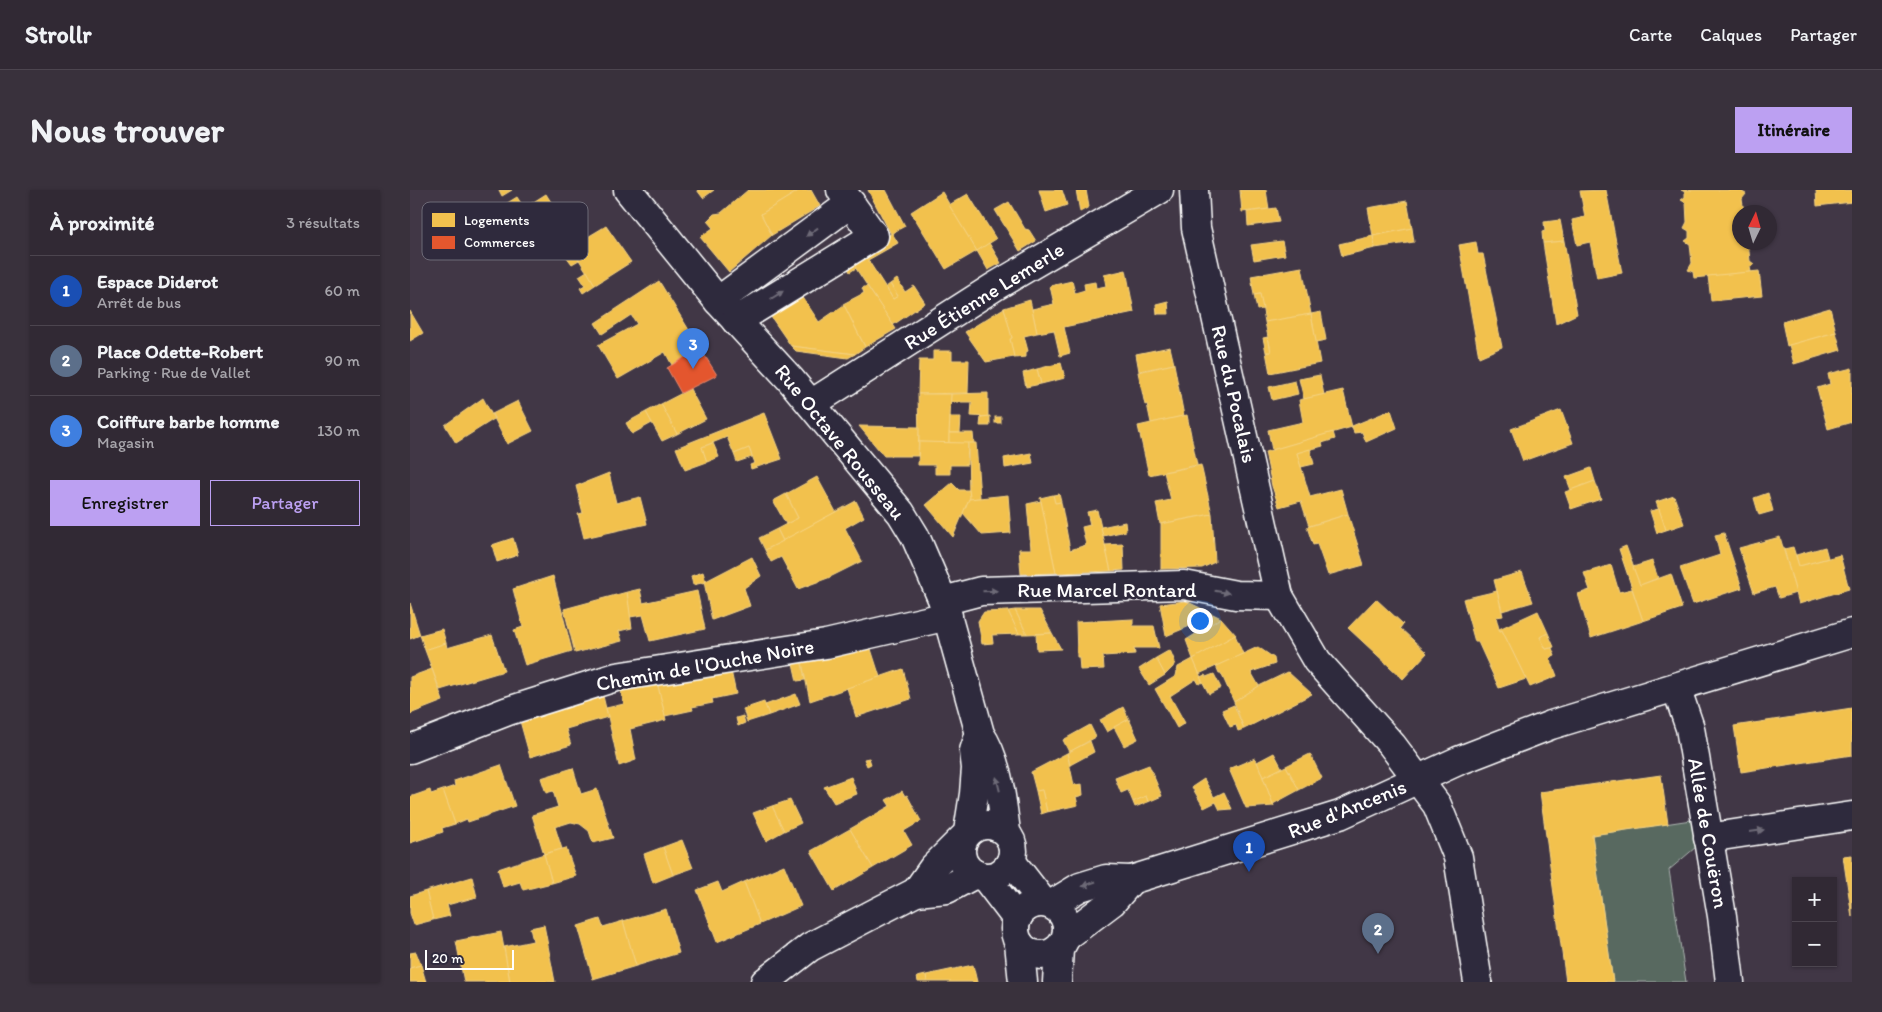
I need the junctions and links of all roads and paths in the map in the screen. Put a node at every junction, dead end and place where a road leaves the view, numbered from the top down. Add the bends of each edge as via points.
1 (628, 190) edge
2 (1159, 190) edge
3 (1194, 190) edge
4 (846, 197) edge
5 (727, 311) junction
6 (811, 404) junction
7 (1279, 596) junction
8 (946, 609) junction
9 (1852, 634) edge
10 (1676, 687) junction
11 (980, 734) junction
12 (410, 749) edge
13 (1420, 780) junction
14 (1852, 816) edge
15 (1006, 832) junction
16 (966, 835) junction
17 (1708, 838) junction
18 (1011, 861) junction
19 (980, 876) junction
20 (1131, 880) junction
21 (916, 892) junction
22 (1047, 903) junction
23 (1018, 930) junction
24 (1063, 942) junction
25 (765, 982) edge
26 (1023, 982) edge
27 (1057, 982) edge
28 (1478, 982) edge
29 (1730, 982) edge

1 - 5 street, Rue Octave Rousseau
2 - 6 street, Rue Étienne Lemerle via 994,287
3 - 7 street, Rue du Pocalais via 1196,228
4 -> 5 street
5 -> 4 street via 874,236
5 - 6 street, Rue Octave Rousseau
6 - 8 street, Rue Octave Rousseau via 900,513 928,563
8 -> 7 street, Rue Marcel Rontard via 981,591 1184,585 1236,594
7 - 13 street via 1317,661
8 - 11 street, Rue Octave Rousseau
8 - 12 street, Chemin de l'Ouche Noire via 826,644 616,677 508,711
9 - 10 street, Rue d'Ancenis
10 - 13 street, Rue d'Ancenis via 1551,725 1458,761
10 - 17 street, Allée de Couëron via 1690,728
15 -> 11 street, Rue Octave Rousseau via 988,746
11 - 16 street, Rue Octave Rousseau via 974,751 974,794
13 - 20 street, Rue d'Ancenis via 1311,826
13 - 28 street via 1437,805 1458,857
17 -> 14 street
15 - 16 street via 1000,827 983,824
15 - 18 street via 1013,846
16 - 19 street via 961,847 963,863
16 - 21 street via 933,868
17 - 29 street, Allée de Couëron
18 - 19 street via 1000,874
18 - 22 street
19 - 21 street via 947,889
19 - 23 street
20 -> 22 street, Rue d'Ancenis via 1106,879
20 - 24 street via 1112,902
21 - 25 street via 810,947
22 - 23 street via 1027,906
22 - 24 street via 1060,909 1065,917 1068,926
23 - 24 street via 1025,950 1033,954 1051,953
23 - 26 street
24 - 27 street

